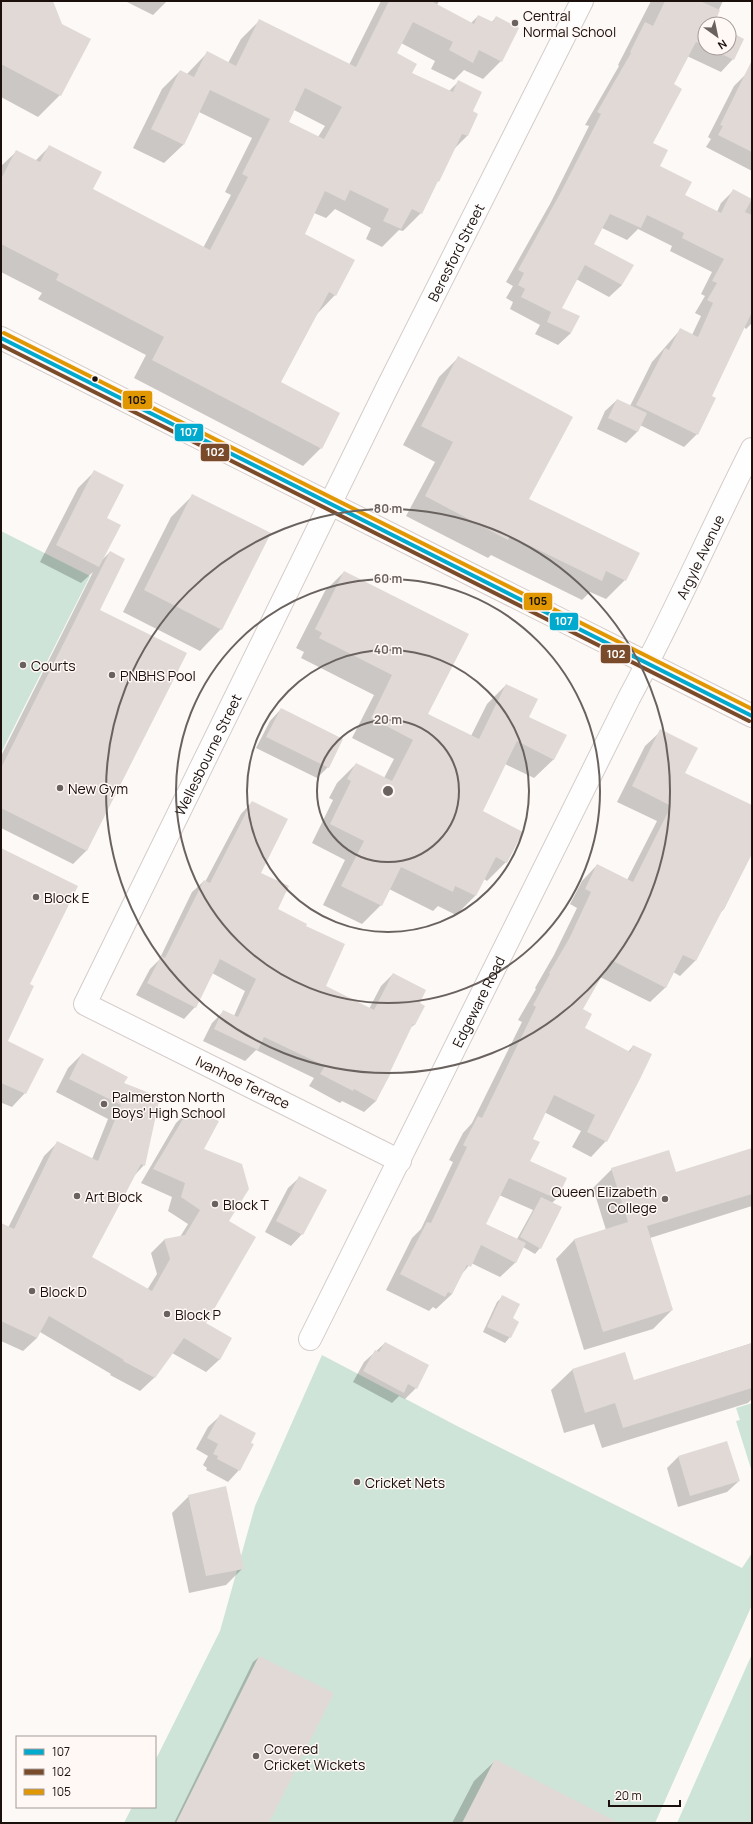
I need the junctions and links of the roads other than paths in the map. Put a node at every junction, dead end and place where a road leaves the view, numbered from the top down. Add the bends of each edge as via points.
1 (582, 1) edge
2 (1, 338) edge
3 (752, 449) edge
4 (330, 504) junction
5 (648, 663) junction
6 (752, 716) edge
7 (85, 1004) joint
8 (400, 1161) junction
9 (310, 1339) dead end

1 - 4 main road, Beresford Street
2 - 4 main road
3 - 5 main road, Argyle Avenue
4 - 5 main road
4 - 7 main road, Wellesbourne Street
5 - 6 main road
5 - 8 main road, Edgeware Road
7 - 8 main road, Ivanhoe Terrace
8 - 9 main road, Edgeware Road

